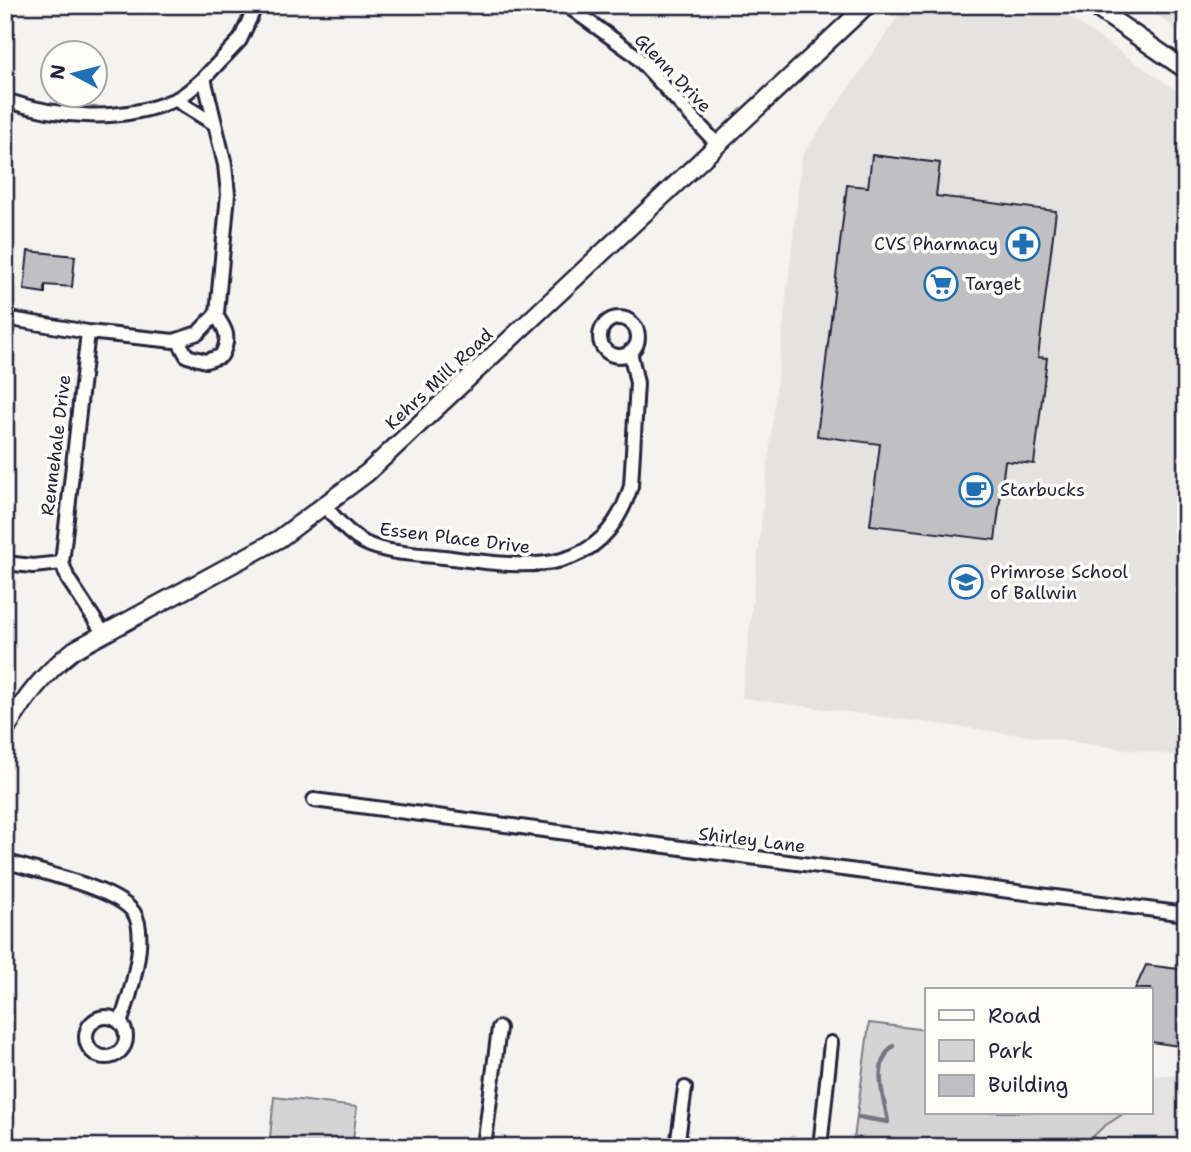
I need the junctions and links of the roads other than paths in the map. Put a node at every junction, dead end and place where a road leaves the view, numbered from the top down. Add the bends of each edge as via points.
1 (257, 5) edge
2 (566, 5) edge
3 (867, 5) edge
4 (1092, 5) edge
5 (1186, 70) edge
6 (204, 78) junction
7 (5, 100) edge
8 (176, 100) junction
9 (213, 123) junction
10 (717, 144) junction
11 (215, 314) junction
12 (5, 318) edge
13 (88, 332) junction
14 (178, 340) junction
15 (630, 351) dead end
16 (325, 508) junction
17 (5, 563) edge
18 (62, 563) junction
19 (104, 634) junction
20 (5, 731) edge
21 (314, 800) dead end
22 (5, 861) edge
23 (1186, 914) edge
24 (120, 1023) dead end
25 (499, 1028) dead end
26 (831, 1043) dead end
27 (684, 1088) dead end
28 (5, 1143) edge
29 (11, 1147) edge
30 (484, 1147) edge
31 (677, 1147) edge
32 (820, 1147) edge

1 - 6 street via 240,40
2 - 10 street, Glenn Drive via 634,54
3 - 10 street, Kehrs Mill Road
4 - 5 street
6 - 8 street
6 - 9 street
7 - 8 street via 59,114 104,116
8 - 9 street
9 - 11 street via 226,165 228,194
10 - 16 street, Kehrs Mill Road
11 - 14 street via 198,332
11 - 14 street via 226,329 228,344 221,356 206,361 187,356
12 - 13 street
13 - 14 street
13 - 18 street, Rennehale Drive
15 - 16 street, Essen Place Drive via 636,383 631,486 612,524 579,554 550,565 517,567 398,551 354,537
16 - 19 street, Kehrs Mill Road via 279,539
17 - 18 street
18 - 19 street
19 - 20 street, Kehrs Mill Road via 51,667
21 - 23 street, Shirley Lane
22 - 24 street via 112,896 134,914 139,932 132,993
25 - 30 street
26 - 32 street
27 - 31 street
28 - 29 street

